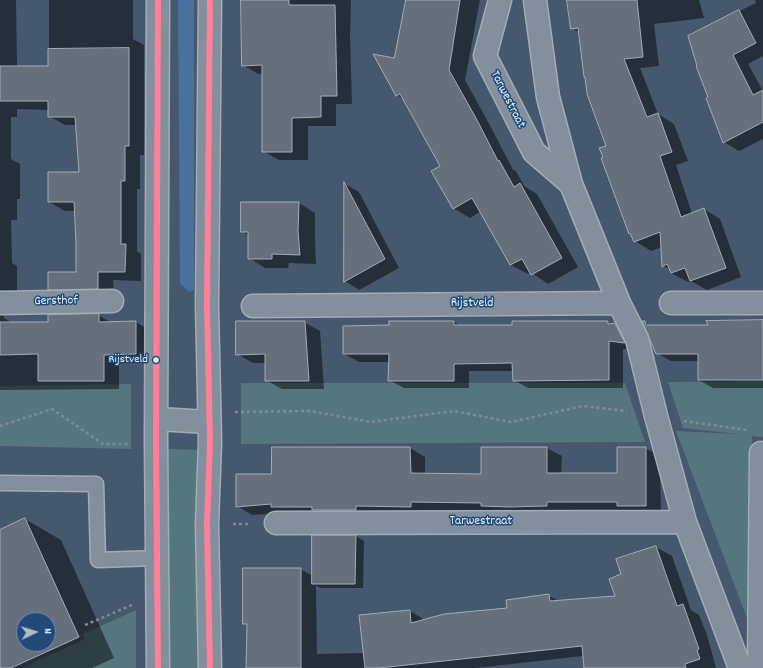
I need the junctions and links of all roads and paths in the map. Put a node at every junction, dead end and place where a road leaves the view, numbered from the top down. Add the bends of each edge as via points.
1 (158, 0) edge
2 (210, 0) edge
3 (500, 0) edge
4 (535, 0) edge
5 (571, 184) junction
6 (112, 301) dead end
7 (0, 303) edge
8 (619, 303) junction
9 (671, 303) dead end
10 (763, 303) edge
11 (253, 306) dead end
12 (630, 412) dead end
13 (209, 415) junction
14 (157, 419) junction
15 (678, 420) dead end
16 (0, 426) edge
17 (748, 430) dead end
18 (156, 440) junction
19 (761, 453) dead end
20 (0, 483) edge
21 (685, 522) junction
22 (276, 523) joint
23 (207, 525) junction
24 (158, 558) junction
25 (158, 593) junction
26 (85, 625) dead end
27 (158, 668) edge
28 (210, 668) edge
29 (740, 668) edge
30 (760, 668) edge

1 - 14 street
2 - 13 street via 207,305
3 - 5 street, Tarwestraat via 485,56 534,152
4 - 5 street, Tarwestraat via 548,96
5 - 8 street, Tarwestraat
6 - 7 street, Gersthof
8 - 11 street, Rijstveld
8 - 21 street, Tarwestraat via 637,339
9 - 10 street
12 - 13 path via 582,406 511,422 454,411 371,422 310,411
13 - 14 street
13 - 23 street
14 - 18 street
15 - 17 path
16 - 18 path via 52,409 103,444 132,444
18 - 24 street
19 - 30 street
20 - 24 lane via 96,484 98,560
21 - 22 street, Tarwestraat
21 - 29 street, Tarwestraat
22 - 23 path
23 - 28 street
24 - 25 street
25 - 26 path
25 - 27 street

